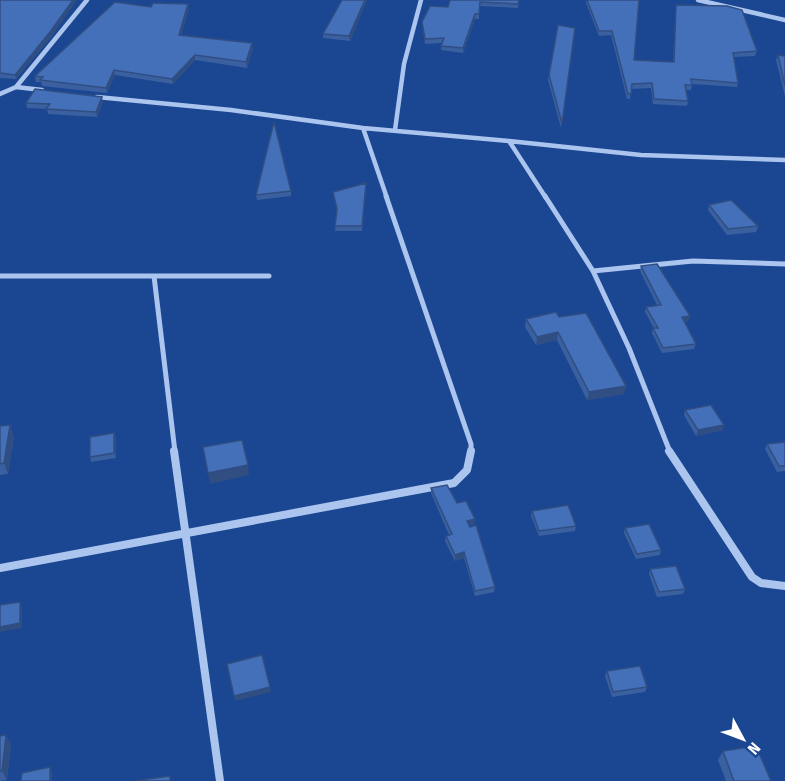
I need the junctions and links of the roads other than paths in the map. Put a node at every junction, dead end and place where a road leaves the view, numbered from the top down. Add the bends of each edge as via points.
1 (87, 0) edge
2 (421, 0) edge
3 (698, 0) edge
4 (785, 21) edge
5 (16, 87) junction
6 (51, 92) edge
7 (0, 94) edge
8 (86, 96) edge
9 (363, 128) junction
10 (395, 130) junction
11 (508, 141) junction
12 (785, 160) edge
13 (785, 264) edge
14 (592, 270) junction
15 (0, 276) edge
16 (154, 276) junction
17 (268, 276) dead end
18 (184, 533) junction
19 (0, 568) edge
20 (785, 586) edge
21 (220, 781) edge

1 - 5 street
2 - 10 street via 410,32
3 - 4 street
5 - 6 street
5 - 7 street
8 - 9 street
9 - 10 street
9 - 18 street via 471,444 471,465 454,483
10 - 11 street
11 - 12 street via 641,155
11 - 14 street
13 - 14 street via 693,261
14 - 20 street via 629,348 669,450 752,577 761,583
15 - 16 street
16 - 17 street
16 - 18 street
18 - 19 street
18 - 21 street

